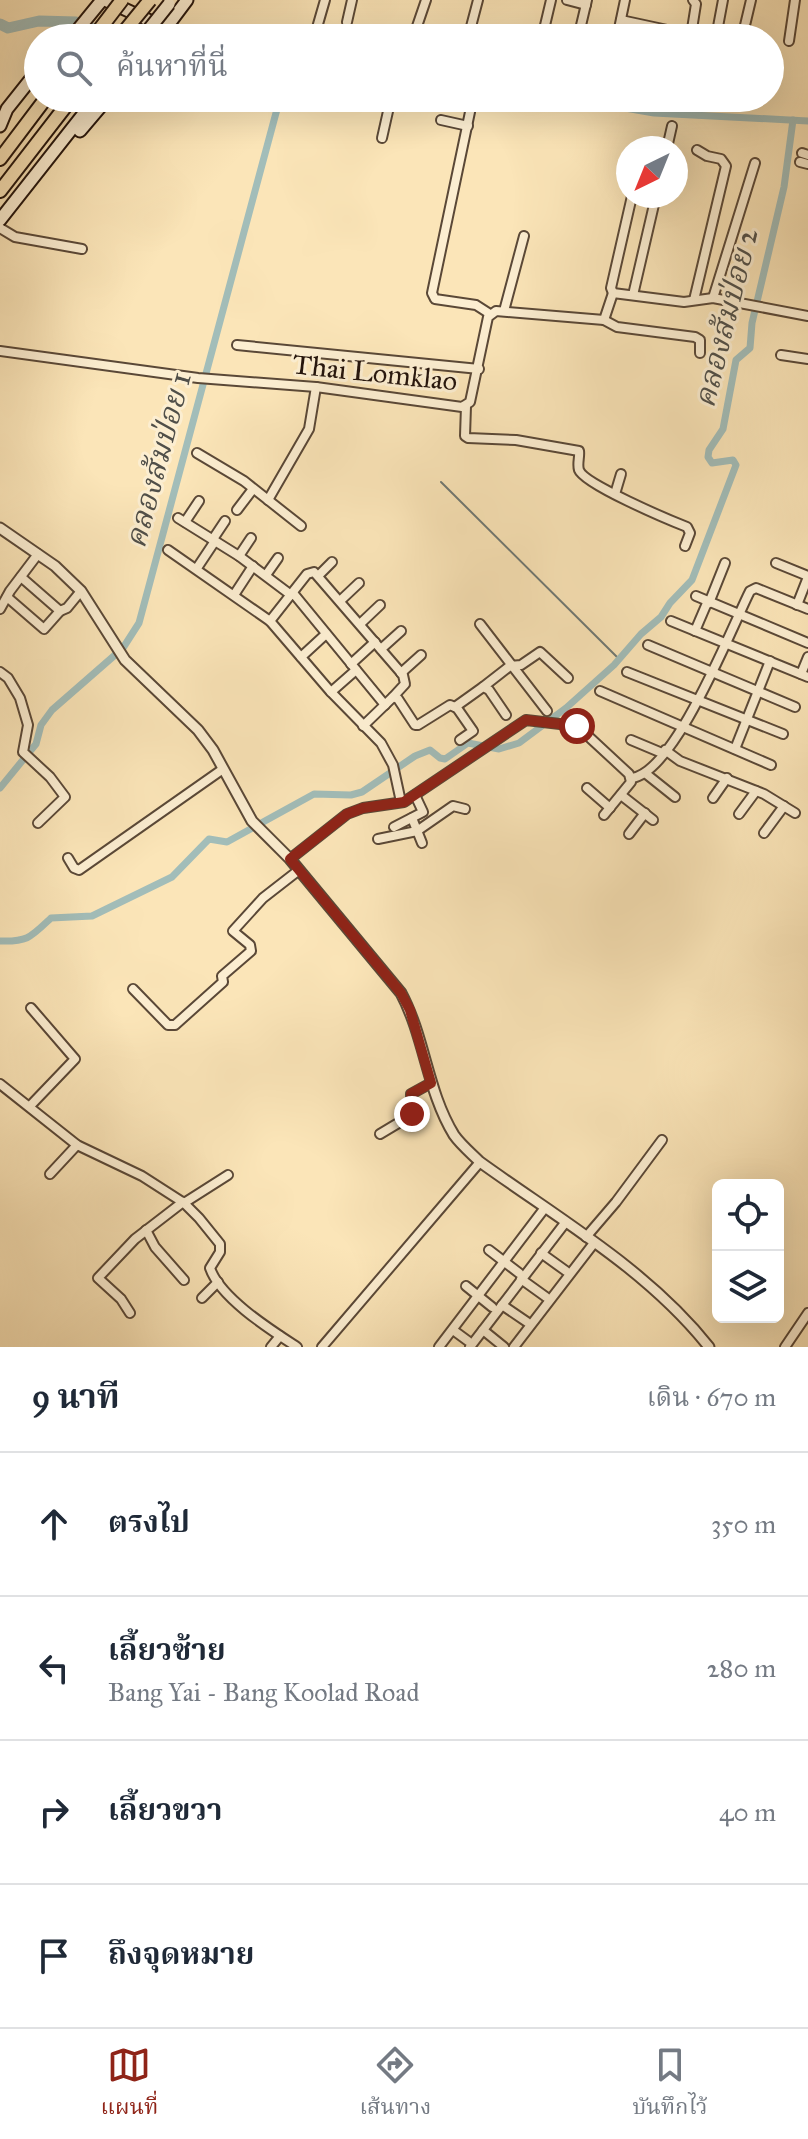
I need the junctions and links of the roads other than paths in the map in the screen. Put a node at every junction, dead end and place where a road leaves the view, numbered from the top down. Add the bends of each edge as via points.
1 (104, 0) edge
2 (122, 0) edge
3 (150, 0) edge
4 (187, 0) edge
5 (325, 0) edge
6 (352, 0) edge
7 (426, 0) edge
8 (478, 0) edge
9 (551, 0) edge
10 (567, 0) edge
11 (625, 0) edge
12 (693, 0) edge
13 (723, 0) edge
14 (751, 0) edge
15 (795, 0) edge
16 (170, 2) edge
17 (586, 2) edge
18 (621, 20) junction
19 (347, 22) dead end
20 (83, 24) edge
21 (104, 24) edge
22 (130, 24) edge
23 (153, 24) edge
24 (157, 24) edge
25 (165, 24) edge
26 (318, 24) edge
27 (418, 24) edge
28 (472, 24) edge
29 (545, 24) edge
30 (581, 24) edge
31 (620, 24) edge
32 (637, 24) edge
33 (693, 24) edge
34 (718, 24) edge
35 (745, 24) edge
36 (789, 41) dead end
37 (24, 88) edge
38 (24, 100) edge
39 (35, 112) edge
40 (61, 112) edge
41 (85, 112) edge
42 (96, 112) edge
43 (388, 112) edge
44 (470, 112) dead end
45 (441, 120) dead end
46 (0, 126) edge
47 (468, 126) junction
48 (672, 126) dead end
49 (0, 133) edge
50 (670, 136) edge
51 (382, 138) dead end
52 (697, 150) dead end
53 (0, 159) edge
54 (755, 163) dead end
55 (44, 166) junction
56 (0, 191) edge
57 (629, 208) edge
58 (653, 208) edge
59 (0, 220) edge
60 (0, 228) edge
61 (524, 236) dead end
62 (82, 249) dead end
63 (613, 293) junction
64 (633, 295) junction
65 (713, 298) junction
66 (694, 300) junction
67 (504, 311) junction
68 (490, 314) junction
69 (808, 316) edge
70 (604, 320) junction
71 (237, 345) dead end
72 (0, 351) edge
73 (700, 353) dead end
74 (781, 355) dead end
75 (808, 359) edge
76 (479, 369) junction
77 (316, 387) junction
78 (466, 406) junction
79 (197, 453) dead end
80 (621, 474) dead end
81 (253, 489) junction
82 (615, 494) junction
83 (268, 500) junction
84 (199, 501) dead end
85 (237, 510) dead end
86 (225, 521) dead end
87 (301, 526) dead end
88 (0, 528) edge
89 (251, 538) dead end
90 (214, 540) junction
91 (685, 546) dead end
92 (168, 550) dead end
93 (38, 554) junction
94 (239, 556) junction
95 (278, 558) dead end
96 (332, 562) dead end
97 (725, 563) dead end
98 (776, 563) dead end
99 (253, 566) junction
100 (197, 568) junction
101 (266, 575) junction
102 (319, 575) junction
103 (808, 576) edge
104 (21, 577) junction
105 (359, 583) dead end
106 (81, 591) junction
107 (292, 594) junction
108 (234, 595) junction
109 (696, 596) dead end
110 (7, 597) junction
111 (341, 600) junction
112 (708, 603) junction
113 (380, 605) dead end
114 (797, 605) junction
115 (0, 609) edge
116 (808, 609) edge
117 (60, 611) junction
118 (738, 616) junction
119 (270, 621) junction
120 (671, 621) dead end
121 (360, 624) junction
122 (480, 624) dead end
123 (401, 631) dead end
124 (695, 631) junction
125 (326, 634) junction
126 (725, 643) junction
127 (808, 643) edge
128 (648, 645) dead end
129 (378, 646) junction
130 (421, 655) dead end
131 (301, 657) junction
132 (808, 657) edge
133 (770, 661) junction
134 (510, 666) junction
135 (354, 667) junction
136 (0, 672) edge
137 (627, 672) dead end
138 (401, 673) junction
139 (712, 673) junction
140 (805, 676) edge
141 (568, 678) dead end
142 (483, 687) junction
143 (600, 691) dead end
144 (758, 691) junction
145 (331, 692) junction
146 (393, 697) junction
147 (700, 700) junction
148 (385, 705) junction
149 (455, 707) junction
150 (795, 707) dead end
151 (547, 711) dead end
152 (506, 715) dead end
153 (746, 719) junction
154 (363, 726) junction
155 (683, 727) junction
156 (783, 734) dead end
157 (460, 740) dead end
158 (631, 740) dead end
159 (735, 749) junction
160 (664, 752) junction
161 (771, 765) dead end
162 (223, 769) junction
163 (645, 773) junction
164 (632, 778) junction
165 (727, 778) junction
166 (587, 788) dead end
167 (756, 791) junction
168 (415, 795) junction
169 (621, 795) junction
170 (675, 797) dead end
171 (713, 798) dead end
172 (401, 802) junction
173 (784, 806) junction
174 (465, 809) dead end
175 (645, 813) junction
176 (795, 813) dead end
177 (739, 814) dead end
178 (412, 818) junction
179 (653, 820) dead end
180 (38, 823) dead end
181 (394, 827) dead end
182 (417, 831) junction
183 (764, 833) dead end
184 (629, 834) dead end
185 (378, 839) dead end
186 (422, 843) dead end
187 (68, 858) dead end
188 (290, 859) junction
189 (299, 870) junction
190 (133, 989) dead end
191 (31, 1008) dead end
192 (431, 1083) junction
193 (0, 1084) edge
194 (30, 1106) junction
195 (380, 1134) dead end
196 (662, 1140) dead end
197 (77, 1145) junction
198 (480, 1162) junction
199 (50, 1174) dead end
200 (228, 1175) dead end
201 (183, 1203) junction
202 (544, 1209) junction
203 (565, 1223) junction
204 (146, 1230) junction
205 (590, 1240) junction
206 (489, 1250) dead end
207 (541, 1253) junction
208 (504, 1260) junction
209 (566, 1271) dead end
210 (520, 1276) junction
211 (184, 1280) dead end
212 (218, 1282) junction
213 (466, 1286) dead end
214 (478, 1295) junction
215 (546, 1297) dead end
216 (202, 1298) dead end
217 (497, 1306) junction
218 (130, 1313) dead end
219 (808, 1313) edge
220 (527, 1322) dead end
221 (453, 1330) junction
222 (483, 1330) junction
223 (280, 1336) junction
224 (469, 1344) edge
225 (271, 1347) edge
226 (297, 1347) edge
227 (322, 1347) edge
228 (439, 1347) edge
229 (504, 1347) edge
230 (514, 1347) edge
231 (709, 1347) edge
232 (785, 1347) edge

1 - 20 main road
1 - 24 main road
2 - 21 highway, bridge
3 - 22 highway, bridge
4 - 25 main road
5 - 26 street
6 - 19 street
7 - 27 street
8 - 28 street
9 - 29 street
10 - 17 street
11 - 18 street
12 - 33 street
13 - 34 street
14 - 35 street
15 - 36 street
16 - 23 main road, bridge
17 - 30 street
18 - 31 street
18 - 32 street
37 - 46 main road
38 - 49 main road
39 - 53 highway
40 - 56 highway
41 - 55 main road
42 - 55 main road
43 - 51 street
44 - 47 street
45 - 47 street
47 - 68 street via 432,293 435,299 476,305
48 - 50 street
52 - 66 street via 726,166
54 - 65 street
55 - 59 main road
57 - 63 street
58 - 64 street
60 - 62 street via 15,237
61 - 67 street
63 - 64 street
63 - 70 street
64 - 66 street
65 - 66 street
65 - 69 street
67 - 68 street
67 - 70 street
68 - 76 street, Thai Lomklao
70 - 73 street via 617,327 695,337
71 - 76 street
72 - 77 street, Thai Lomklao via 198,378
74 - 75 street
76 - 78 street, Thai Lomklao
77 - 78 street, Thai Lomklao
77 - 83 street via 309,429
78 - 82 street via 468,438 576,450 581,453 580,472
79 - 81 street
80 - 82 street
81 - 83 street
81 - 85 street
82 - 91 street via 687,527
83 - 87 street
84 - 90 street via 182,520
86 - 90 street
88 - 93 street
89 - 94 street
90 - 94 street
90 - 100 street
92 - 100 street
93 - 104 street
93 - 106 street
94 - 99 street
95 - 101 street
96 - 102 street
97 - 112 street
98 - 103 street
99 - 101 street
99 - 108 street
100 - 108 street
101 - 107 street
102 - 107 street via 311,571
102 - 111 street
103 - 114 street
104 - 110 street
104 - 117 street
105 - 111 street
106 - 117 street
106 - 162 street via 125,660 198,730
107 - 119 street
107 - 125 street
108 - 119 street
109 - 112 street
110 - 115 street
110 - 117 street via 44,629
111 - 121 street
112 - 118 street
112 - 124 street
113 - 121 street
114 - 116 street
114 - 118 street via 753,588
118 - 126 street
118 - 127 street
119 - 131 street
120 - 124 street
121 - 129 street
122 - 134 street
123 - 129 street
124 - 126 street
125 - 131 street
125 - 135 street
126 - 133 street
126 - 139 street
128 - 139 street
129 - 135 street
129 - 138 street
130 - 138 street
131 - 145 street
132 - 140 street
133 - 140 street
133 - 144 street
134 - 141 street via 540,652
134 - 142 street
134 - 151 street
135 - 145 street
135 - 148 street
136 - 180 street via 20,698 28,725 23,752 65,797
137 - 147 street
138 - 146 street via 405,684
139 - 144 street
139 - 147 street
142 - 149 street
142 - 152 street
143 - 155 street
144 - 150 street
144 - 153 street
145 - 154 street
146 - 148 street
146 - 149 street via 418,725
147 - 153 street
147 - 155 street
148 - 154 street
149 - 157 street via 473,731
153 - 156 street
153 - 159 street
154 - 172 street via 381,743 395,769
155 - 159 street
155 - 160 street
158 - 160 street
159 - 161 street
160 - 163 street
160 - 165 street
162 - 187 street via 79,870
162 - 188 street via 255,824
163 - 164 street
163 - 170 street
164 - 168 street via 577,726 526,720
164 - 169 street
165 - 167 street
165 - 171 street
166 - 169 street via 607,812
167 - 173 street
167 - 177 street
168 - 172 street
168 - 178 street via 423,812
169 - 175 street
172 - 188 street via 347,814
173 - 176 street
173 - 183 street
174 - 182 street via 453,806
175 - 179 street
175 - 184 street
178 - 181 street
178 - 182 street
182 - 185 street
182 - 186 street
188 - 189 street
189 - 190 street via 233,931 251,951 175,1025 168,1025
189 - 192 street via 401,993
191 - 194 street via 75,1059
192 - 195 street via 411,1094 410,1116
192 - 198 street via 454,1135
193 - 194 street
194 - 197 street
196 - 205 street
197 - 199 street
197 - 201 street via 142,1176
198 - 202 street
198 - 227 street
200 - 201 street
201 - 204 street
201 - 212 street via 220,1244 210,1268
202 - 203 street
202 - 208 street
203 - 205 street
203 - 207 street
204 - 211 street
204 - 218 street via 98,1278
205 - 230 street
205 - 231 street via 670,1303
206 - 208 street
207 - 209 street
207 - 210 street
208 - 210 street
208 - 214 street
210 - 215 street
210 - 217 street
212 - 216 street
212 - 223 street
213 - 214 street
214 - 217 street
214 - 221 street
217 - 220 street
217 - 222 street
219 - 232 street
221 - 224 street
221 - 228 street
222 - 224 street
222 - 229 street
223 - 225 street
223 - 226 street

